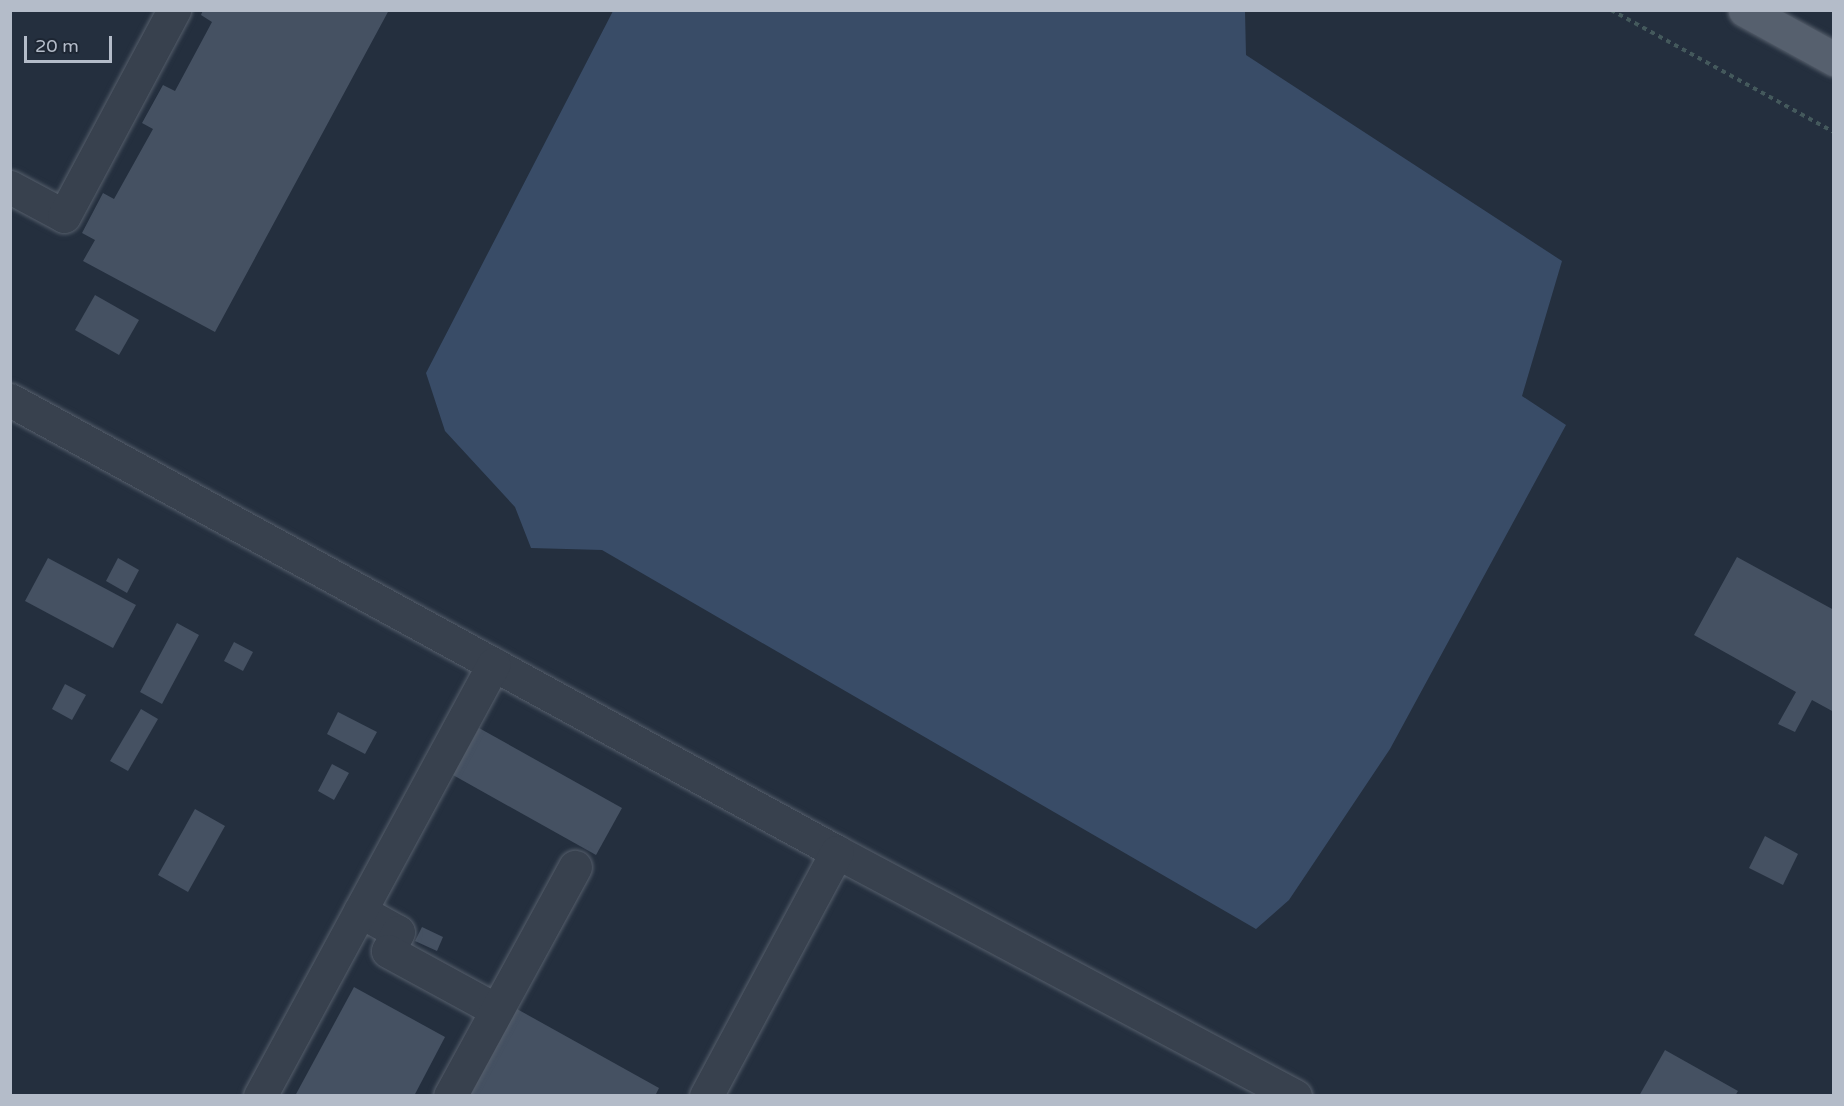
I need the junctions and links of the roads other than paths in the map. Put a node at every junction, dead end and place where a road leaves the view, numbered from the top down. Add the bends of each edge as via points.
1 (174, 10) edge
2 (1745, 10) edge
3 (1833, 59) edge
4 (10, 188) edge
5 (10, 400) edge
6 (494, 664) junction
7 (837, 852) junction
8 (575, 867) dead end
9 (360, 911) junction
10 (496, 1010) junction
11 (260, 1095) edge
12 (450, 1095) edge
13 (706, 1095) edge
14 (1294, 1095) edge

1 - 4 street via 64,216
2 - 3 main road
5 - 6 street
6 - 7 street
6 - 9 street
7 - 13 street
7 - 14 street
8 - 10 street
9 - 10 street via 398,932 388,951
9 - 11 street
10 - 12 street

